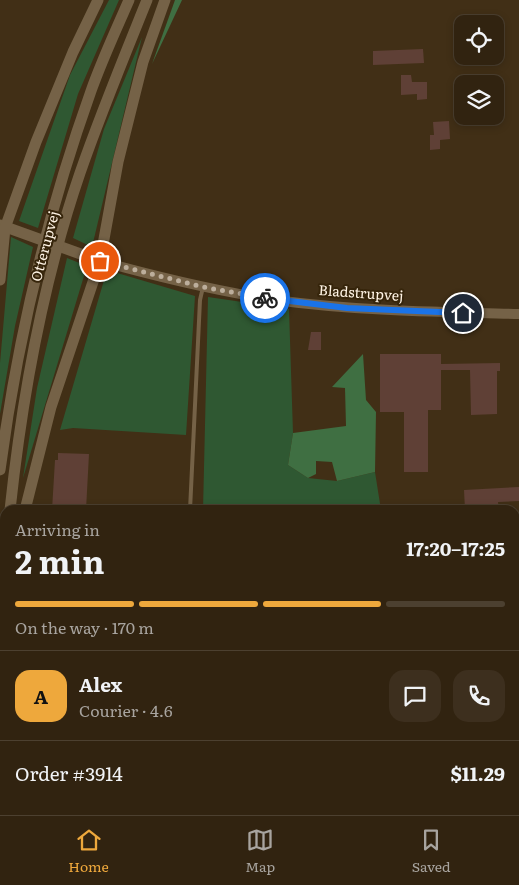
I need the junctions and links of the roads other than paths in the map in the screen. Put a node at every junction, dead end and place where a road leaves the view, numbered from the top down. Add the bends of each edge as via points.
1 (98, 0) edge
2 (129, 0) edge
3 (147, 0) edge
4 (165, 0) edge
5 (2, 227) edge
6 (100, 261) junction
7 (0, 280) edge
8 (203, 287) junction
9 (519, 314) edge
10 (0, 470) edge
11 (11, 505) edge
12 (26, 505) edge
13 (190, 505) edge

1 - 5 main road via 73,52
2 - 10 main road, Otterupvej via 92,90 63,176 20,347
3 - 11 main road, Otterupvej via 80,174 55,261 35,347
4 - 6 main road via 143,62 118,162
5 - 6 main road, Bladstrupvej
5 - 7 main road
6 - 8 street, Bladstrupvej
6 - 12 main road via 52,407
8 - 9 street, Bladstrupvej via 347,308
8 - 13 lane

